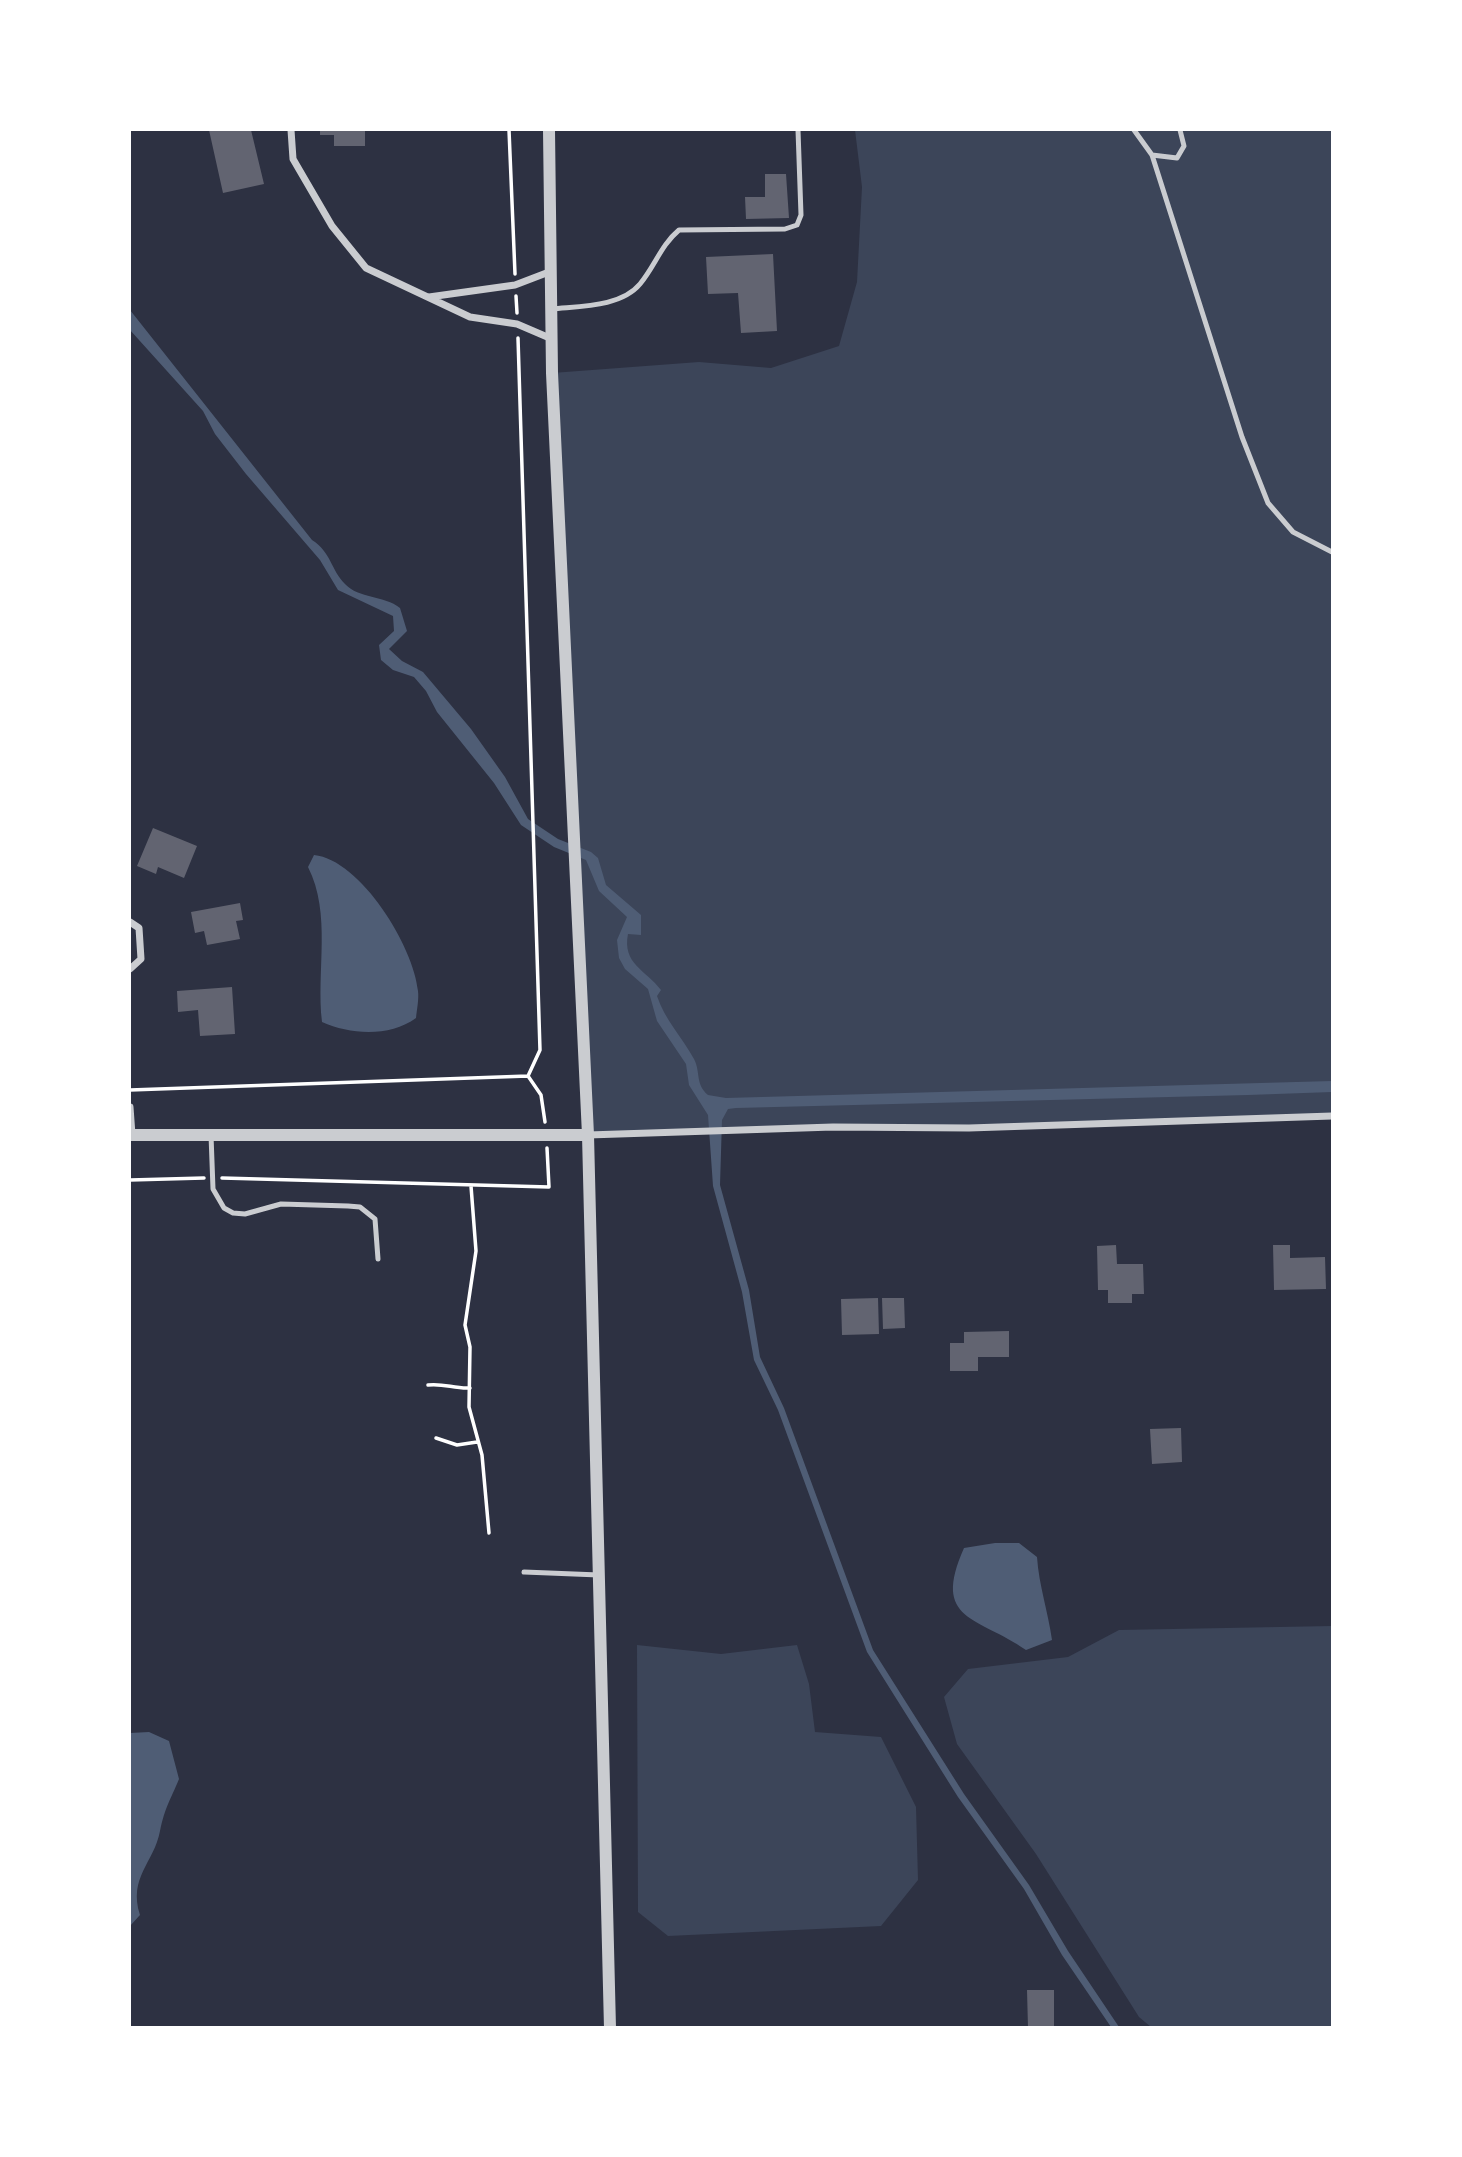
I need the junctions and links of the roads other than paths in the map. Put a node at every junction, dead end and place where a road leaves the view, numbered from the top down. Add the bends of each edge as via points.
1 (290, 130) edge
2 (549, 130) edge
3 (798, 130) edge
4 (1134, 130) edge
5 (1180, 130) edge
6 (1152, 155) junction
7 (549, 272) junction
8 (429, 297) junction
9 (550, 309) junction
10 (552, 339) junction
11 (1332, 552) edge
12 (130, 922) edge
13 (130, 969) edge
14 (130, 1107) edge
15 (1332, 1116) edge
16 (131, 1135) edge
17 (211, 1135) junction
18 (588, 1135) junction
19 (378, 1259) dead end
20 (524, 1572) dead end
21 (599, 1575) junction
22 (610, 2028) edge

1 - 8 street via 293,159 332,226 366,268
2 - 7 street
3 - 9 lane via 801,215 797,225 679,230 660,250 639,285 604,303
4 - 6 lane
5 - 6 lane via 1184,146 1177,158
6 - 11 lane via 1242,438 1268,503 1293,532
7 - 8 street via 515,285
7 - 9 street
8 - 10 street via 470,317 517,324
9 - 10 street
10 - 18 street
12 - 13 street via 139,928 141,959
14 - 16 street
15 - 18 street
16 - 17 street
17 - 18 street
17 - 19 lane via 213,1189 224,1208 245,1214 281,1204 359,1207 375,1219
18 - 21 street
20 - 21 lane
21 - 22 street

